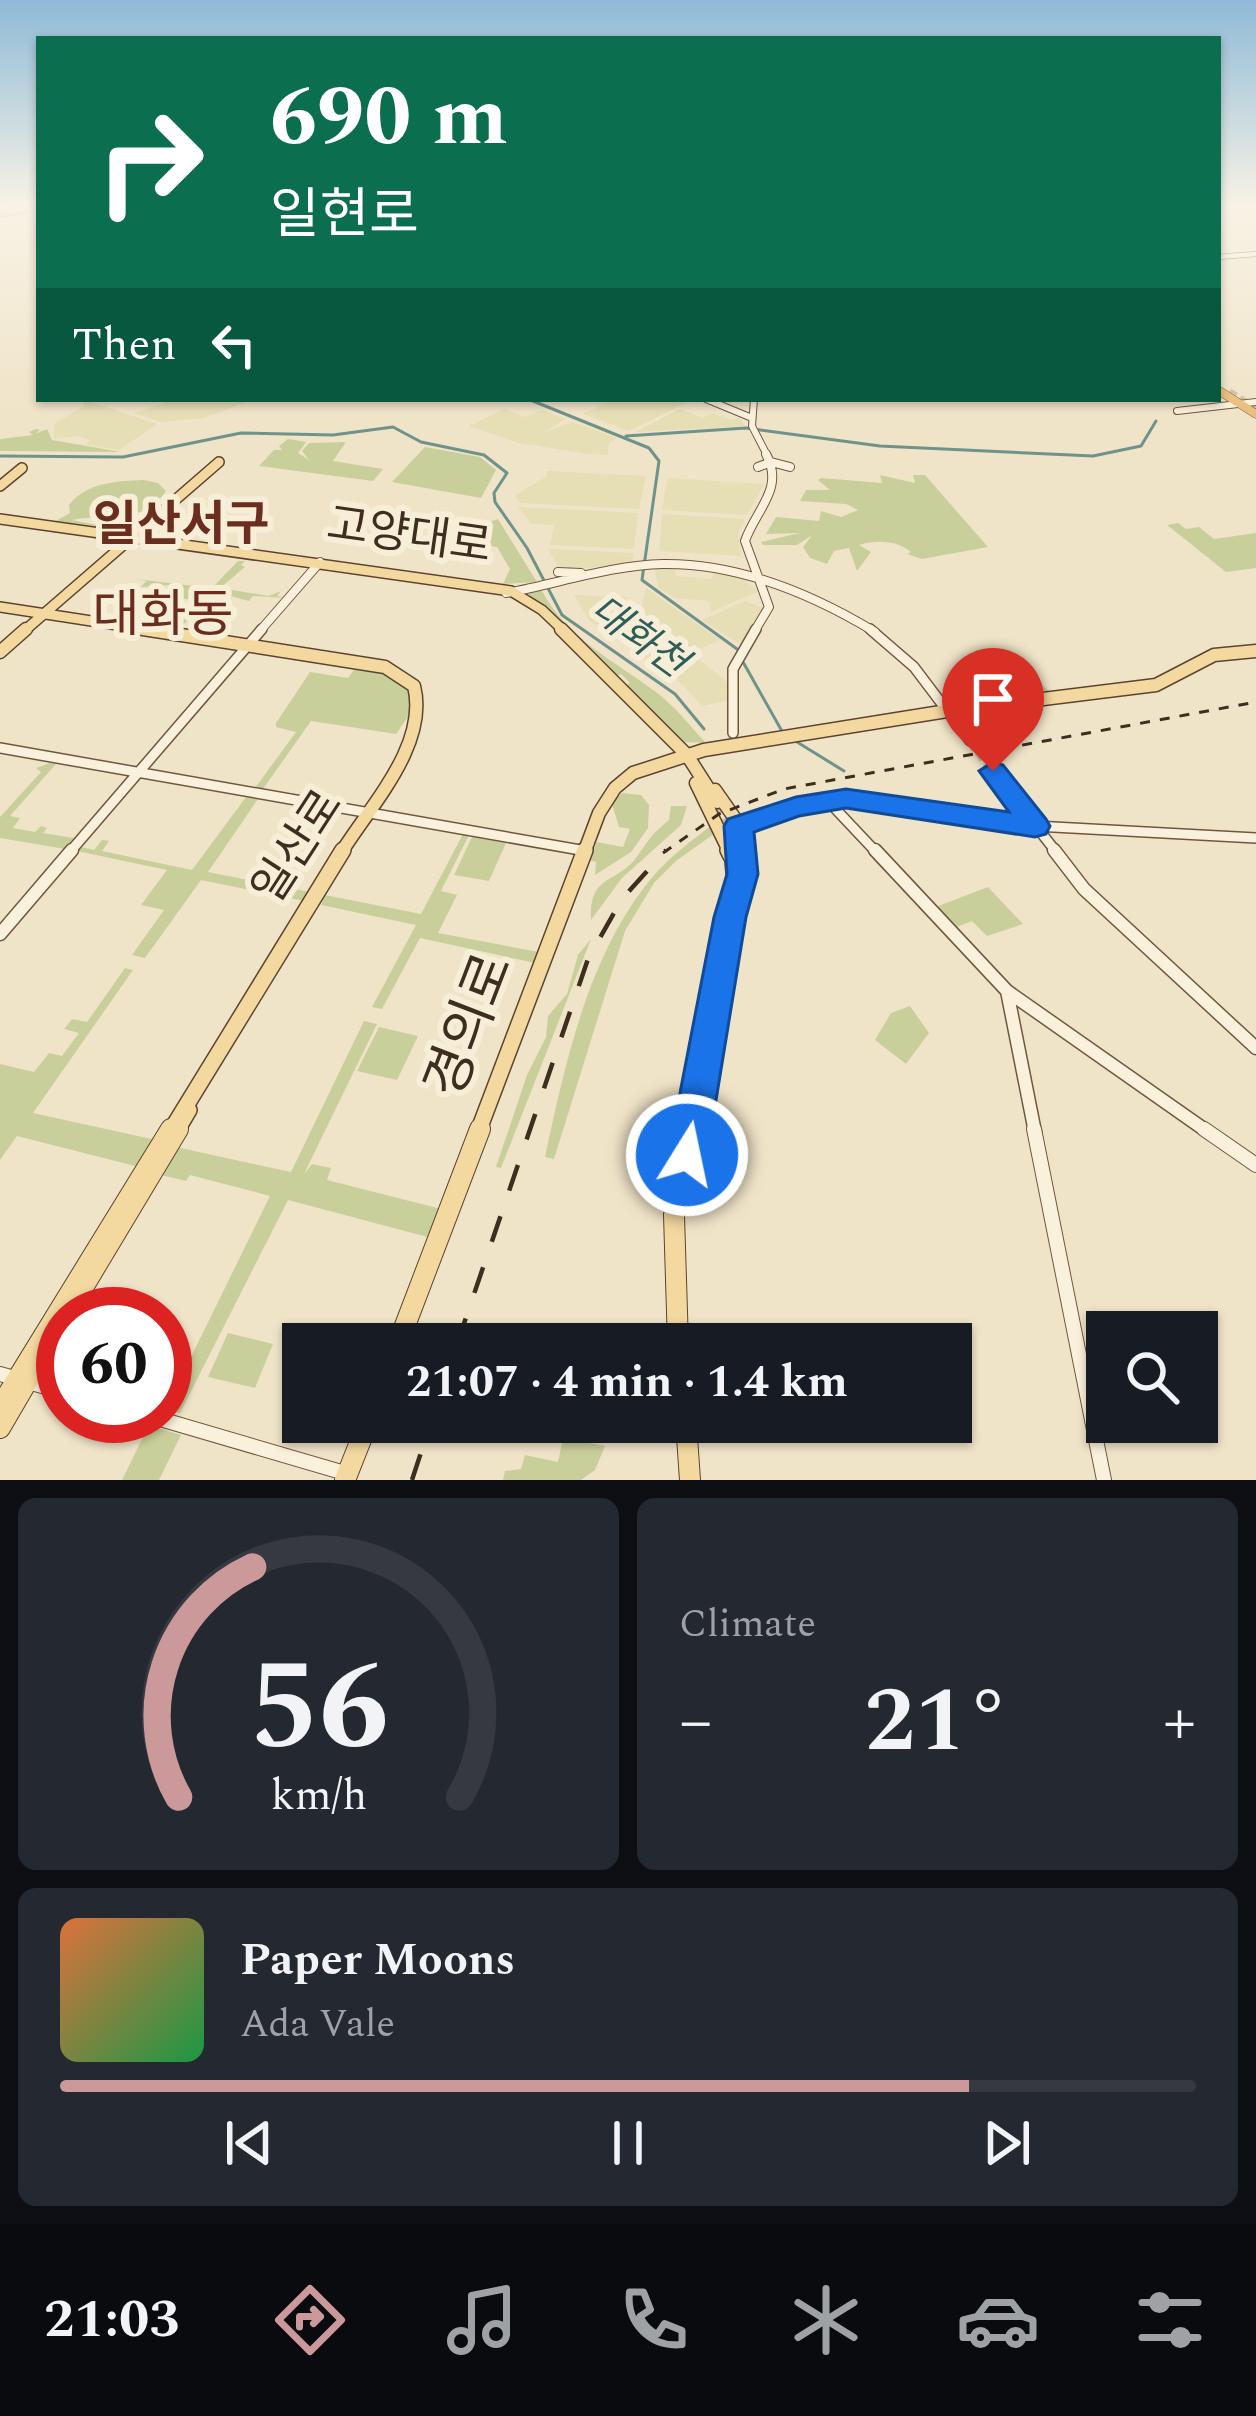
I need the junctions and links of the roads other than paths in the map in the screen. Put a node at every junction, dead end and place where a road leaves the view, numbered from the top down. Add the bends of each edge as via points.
1 (1222, 389) edge
2 (711, 402) edge
3 (754, 402) edge
4 (1253, 406) edge
5 (1177, 411) dead end
6 (752, 425) junction
7 (219, 462) dead end
8 (771, 462) junction
9 (774, 477) junction
10 (0, 520) edge
11 (133, 538) junction
12 (319, 564) junction
13 (754, 565) junction
14 (735, 571) junction
15 (604, 574) junction
16 (564, 579) junction
17 (762, 580) junction
18 (537, 585) junction
19 (774, 585) junction
20 (793, 591) junction
21 (509, 592) junction
22 (768, 598) junction
23 (534, 604) junction
24 (0, 605) edge
25 (48, 612) junction
26 (252, 643) junction
27 (1256, 650) edge
28 (0, 656) edge
29 (947, 711) junction
30 (647, 722) junction
31 (667, 734) junction
32 (970, 741) tunnel mouth
33 (729, 744) junction
34 (0, 748) edge
35 (688, 760) junction
36 (656, 763) junction
37 (990, 767) tunnel mouth
38 (140, 772) junction
39 (714, 795) junction
40 (828, 801) junction
41 (369, 813) junction
42 (739, 826) junction
43 (1035, 826) junction
44 (723, 833) junction
45 (1256, 838) edge
46 (734, 848) tunnel mouth
47 (586, 851) junction
48 (736, 880) junction
49 (0, 934) edge
50 (1007, 992) junction
51 (1256, 1048) edge
52 (1256, 1165) edge
53 (83, 1287) edge
54 (408, 1323) edge
55 (681, 1323) edge
56 (36, 1352) edge
57 (15, 1378) edge
58 (0, 1407) edge
59 (0, 1428) edge
60 (192, 1429) edge
61 (362, 1443) edge
62 (685, 1443) edge
63 (350, 1477) edge
64 (687, 1480) edge
65 (1104, 1480) edge

1 - 4 highway
2 - 6 main road
3 - 6 main road
4 - 5 main road
6 - 8 main road
7 - 11 main road
8 - 9 main road
8 - 9 main road via 790,467
9 - 13 main road via 746,534
10 - 11 main road, 고양대로
11 - 12 main road, 고양대로
11 - 25 main road
12 - 21 main road, 고양대로
12 - 26 main road
13 - 14 main road
13 - 17 main road
13 - 19 main road
14 - 15 main road via 685,564
14 - 17 main road
14 - 22 main road
15 - 16 main road
15 - 16 main road
16 - 18 main road
17 - 19 main road
17 - 22 main road
18 - 21 main road
18 - 23 main road via 524,593
19 - 20 main road
20 - 22 main road
20 - 29 main road via 882,637
21 - 23 main road, 고양대로
21 - 30 main road, 고양대로
22 - 33 main road via 732,679
23 - 31 main road, 고양대로
24 - 25 main road, 일산로
25 - 26 main road, 일산로
25 - 28 main road
26 - 38 main road
26 - 41 main road, 일산로 via 385,667 414,686 417,725
27 - 29 main road via 1214,655 1156,685
29 - 32 main road
29 - 33 main road
30 - 35 main road, 고양대로
30 - 36 main road via 671,750
31 - 33 main road via 688,748
31 - 35 main road, 고양대로
33 - 35 main road
34 - 38 main road
35 - 36 main road, 경의로
35 - 39 main road
36 - 47 main road, 경의로 via 609,800
37 - 43 main road
38 - 41 main road
38 - 49 main road
39 - 42 main road
39 - 44 main road
40 - 42 main road
40 - 43 main road
40 - 50 main road
41 - 47 main road
41 - 53 main road, 일산로
41 - 57 main road, 일산로
42 - 44 main road
42 - 48 main road via 743,866
43 - 45 main road
43 - 51 main road via 1094,899
44 - 48 main road
46 - 48 main road
47 - 54 main road, 경의로
48 - 55 main road via 682,1192
50 - 52 main road
50 - 65 main road
56 - 57 main road, 일산로
57 - 58 main road, 일산로
57 - 59 main road, 일산로
60 - 63 main road
61 - 63 main road
62 - 64 main road

